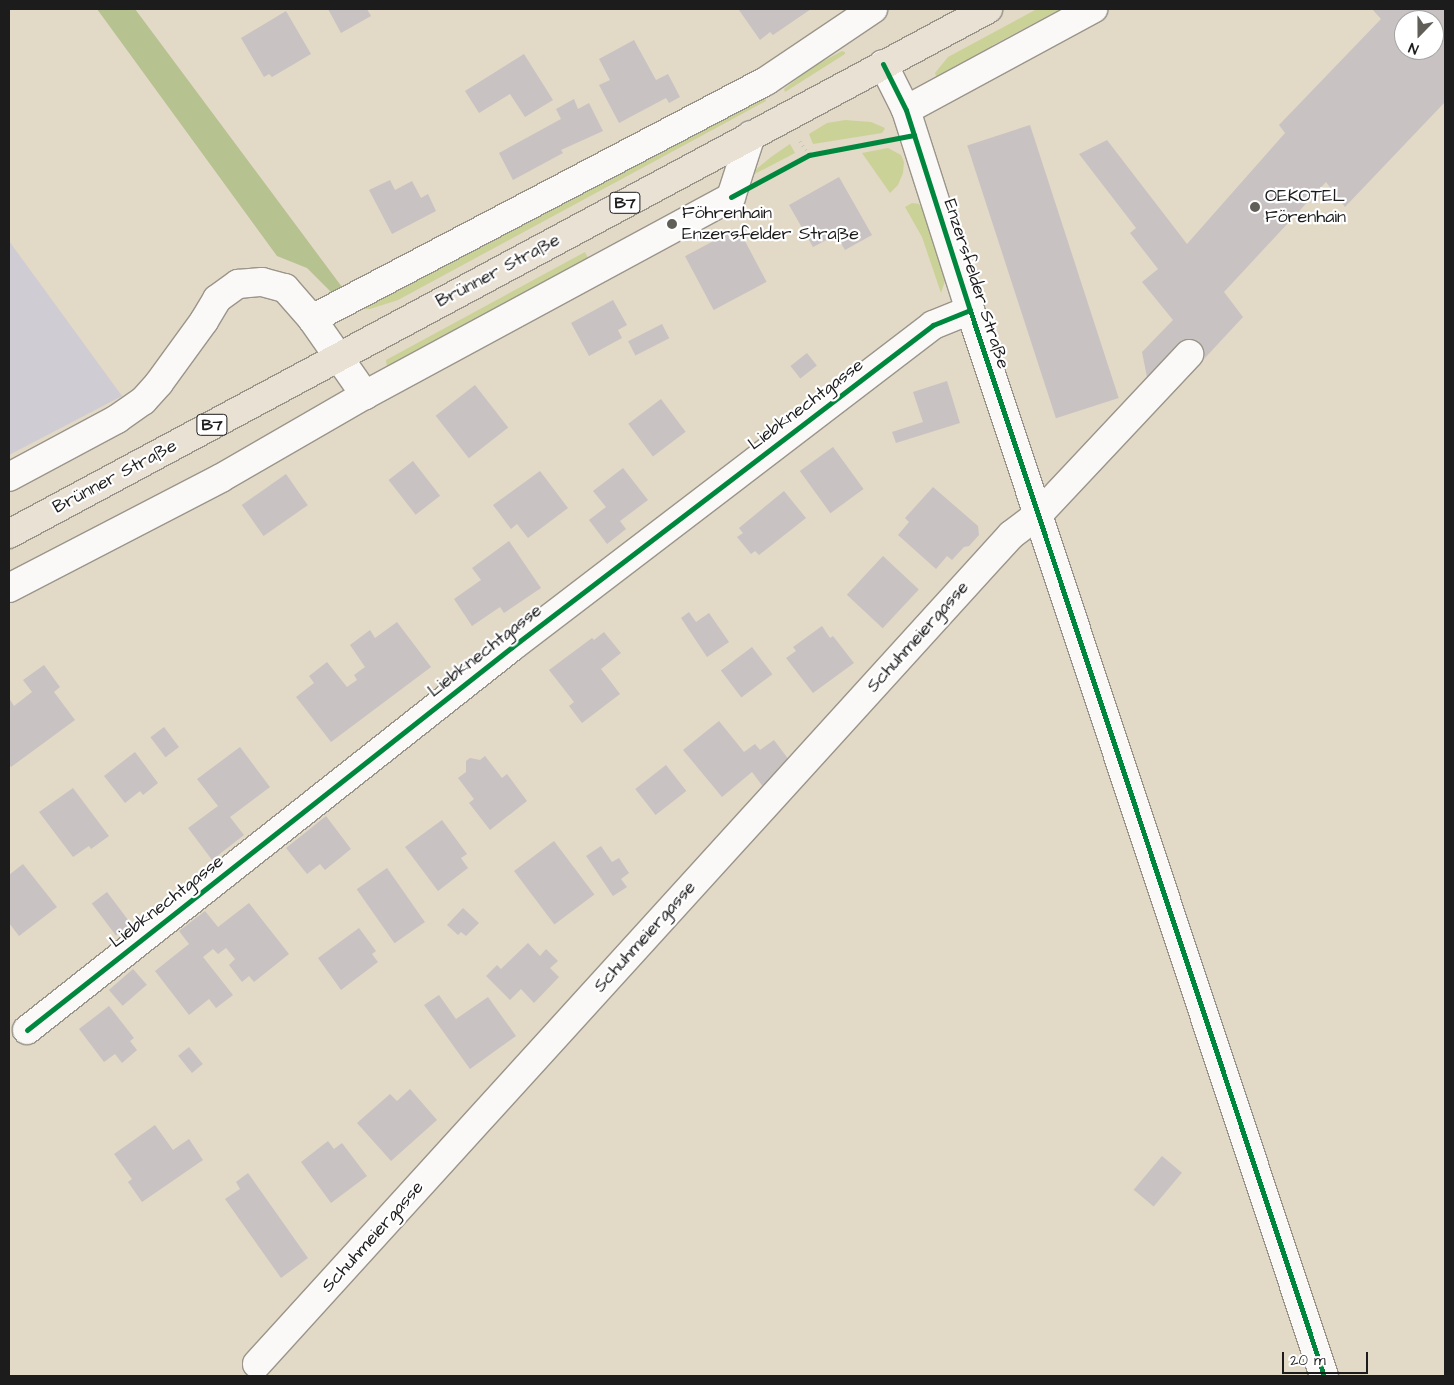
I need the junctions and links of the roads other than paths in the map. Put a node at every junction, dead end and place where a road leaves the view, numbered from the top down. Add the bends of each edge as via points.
1 (873, 9) edge
2 (988, 9) edge
3 (1094, 9) edge
4 (883, 64) junction
5 (906, 110) junction
6 (751, 135) junction
7 (970, 310) junction
8 (312, 319) junction
9 (1189, 354) dead end
10 (339, 356) junction
11 (365, 395) junction
12 (9, 477) edge
13 (1038, 515) junction
14 (9, 534) edge
15 (9, 588) edge
16 (28, 1030) dead end
17 (256, 1364) dead end
18 (1324, 1376) edge

1 - 8 street via 766,81
2 - 4 main road, Brünner Straße / B7
3 - 5 street
4 - 5 street, Enzersfelder Straße
4 - 6 main road, Brünner Straße / B7
5 - 7 street, Enzersfelder Straße
6 - 10 main road, Brünner Straße / B7
6 - 11 street via 731,197
7 - 13 street, Enzersfelder Straße
7 - 16 street, Liebknechtgasse via 933,325 504,653
8 - 10 street
8 - 12 street via 285,288 262,282 238,284 218,299 165,376 143,401 117,419
9 - 13 street, Schuhmeiergasse
10 - 11 street
10 - 14 main road, Brünner Straße / B7
11 - 15 street via 221,478
13 - 17 street, Schuhmeiergasse via 1004,543
13 - 18 street, Enzersfelder Straße

